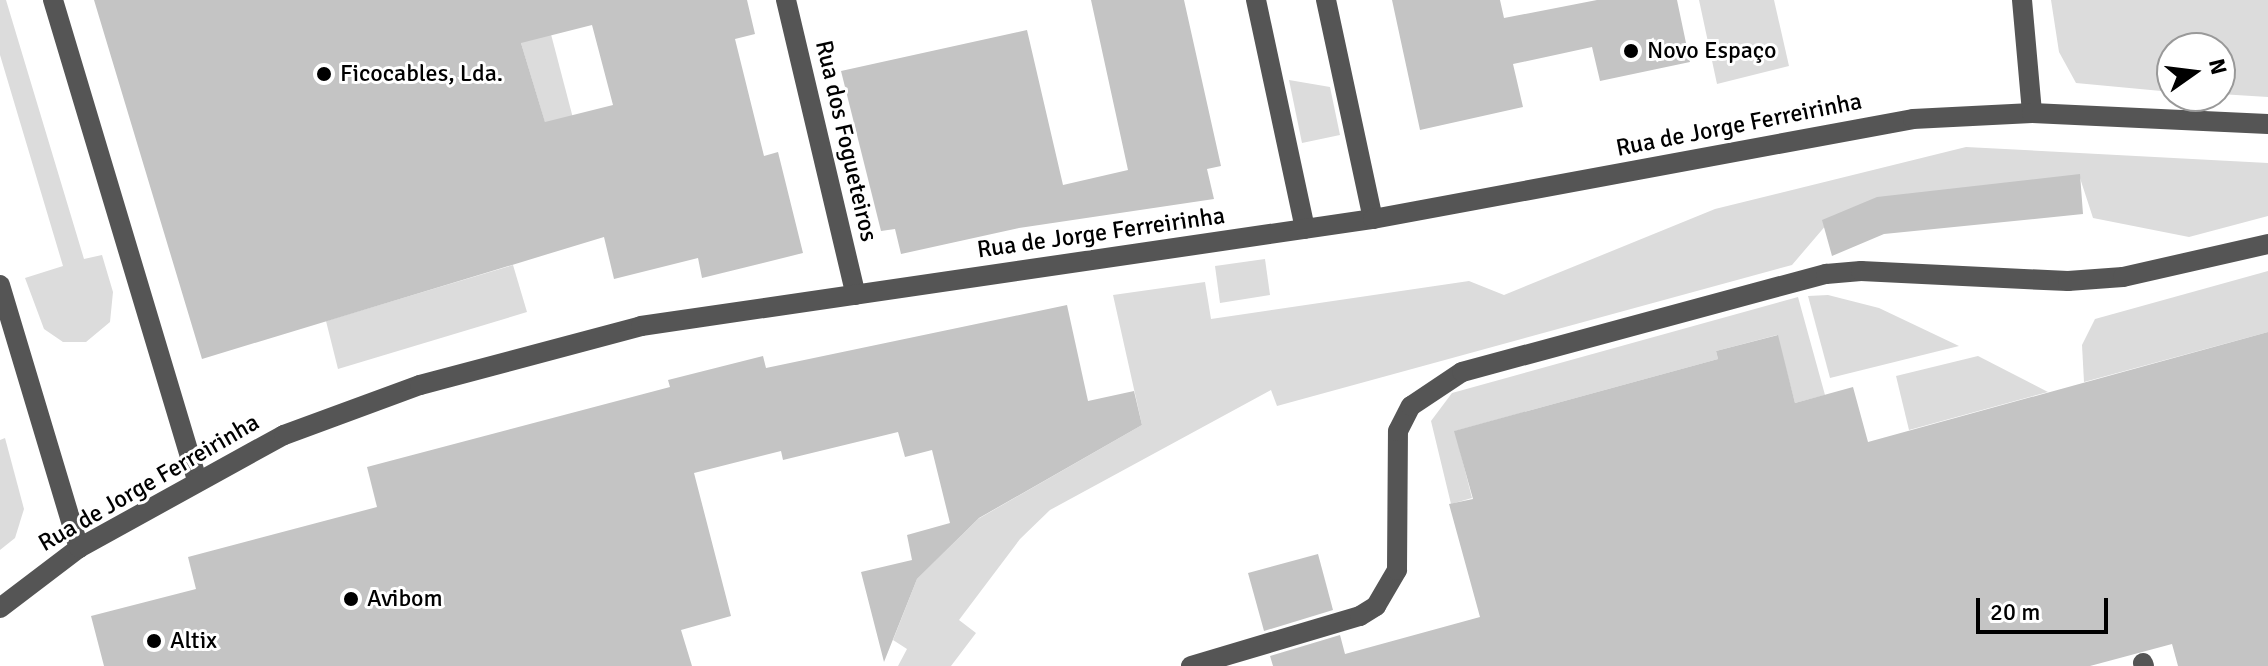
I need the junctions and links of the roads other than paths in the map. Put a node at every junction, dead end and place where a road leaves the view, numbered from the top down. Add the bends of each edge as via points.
1 (53, 0) edge
2 (786, 0) edge
3 (1256, 0) edge
4 (1326, 0) edge
5 (2022, 0) edge
6 (2032, 113) junction
7 (2268, 124) edge
8 (1373, 219) junction
9 (1305, 229) junction
10 (2268, 244) edge
11 (0, 285) edge
12 (856, 295) junction
13 (197, 480) junction
14 (79, 548) junction
15 (0, 608) edge
16 (1191, 666) edge

1 - 13 street
2 - 12 street, Rua dos Fogueteiros
3 - 9 street
4 - 8 street
5 - 6 street
6 - 7 street, Rua de Jorge Ferreirinha
6 - 8 street, Rua de Jorge Ferreirinha via 1844,128
8 - 9 street, Rua de Jorge Ferreirinha
9 - 12 street, Rua de Jorge Ferreirinha
10 - 16 street via 2123,277 2068,281 1861,271 1826,274 1462,372 1411,406 1398,431 1397,570 1376,606 1335,624
11 - 14 street
12 - 13 street, Rua de Jorge Ferreirinha via 641,326 514,357 284,435
13 - 14 street, Rua de Jorge Ferreirinha
14 - 15 street, Rua de Jorge Ferreirinha

